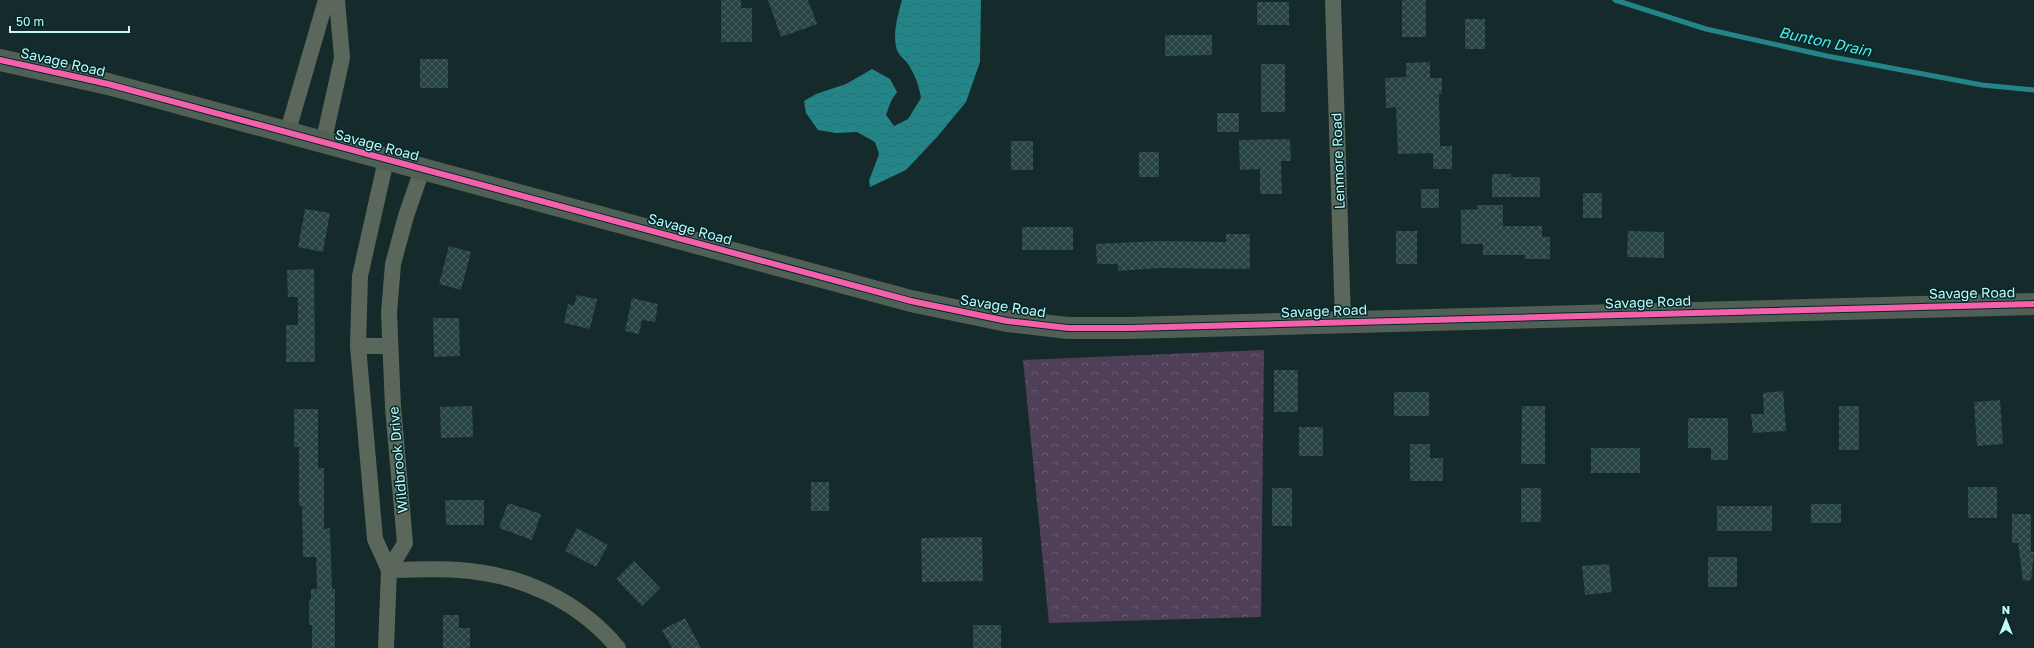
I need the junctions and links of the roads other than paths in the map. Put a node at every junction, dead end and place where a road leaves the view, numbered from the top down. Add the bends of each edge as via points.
1 (326, 0) edge
2 (337, 0) edge
3 (1333, 0) edge
4 (0, 60) edge
5 (288, 134) junction
6 (323, 144) junction
7 (386, 160) junction
8 (422, 170) junction
9 (2034, 304) edge
10 (1343, 322) junction
11 (358, 346) junction
12 (389, 346) junction
13 (389, 570) junction
14 (386, 648) edge
15 (618, 648) edge

1 - 5 street
2 - 6 street via 342,58
3 - 10 street, Lenmore Road
4 - 5 street, Savage Road via 108,84
5 - 6 street, Savage Road
6 - 7 street, Savage Road
7 - 8 street, Savage Road
7 - 11 street, Wildbrook Drive via 360,276
8 - 10 street, Savage Road via 911,301 1007,321 1068,328
8 - 12 street, Wildbrook Drive via 393,264
9 - 10 street, Savage Road
11 - 12 street
11 - 13 street, Wildbrook Drive via 375,539
12 - 13 street, Wildbrook Drive via 405,543
13 - 14 street, Wildbrook Drive
13 - 15 street via 457,569 517,580 558,598 577,610

